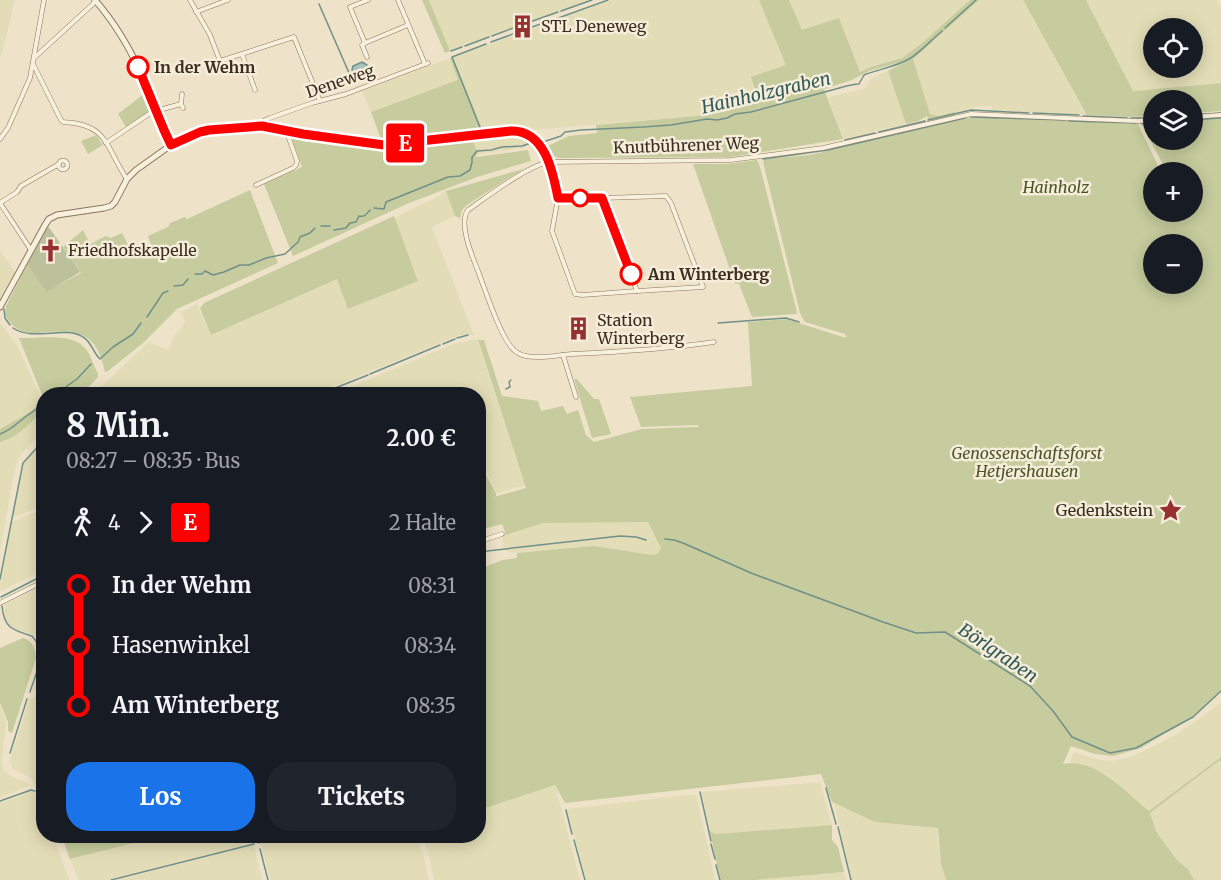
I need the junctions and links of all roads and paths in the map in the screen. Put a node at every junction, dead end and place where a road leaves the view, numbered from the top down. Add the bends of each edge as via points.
1 (44, 0) edge
2 (95, 0) edge
3 (190, 0) edge
4 (228, 0) edge
5 (368, 0) edge
6 (398, 0) edge
7 (196, 12) junction
8 (408, 25) junction
9 (365, 43) junction
10 (242, 54) junction
11 (367, 57) dead end
12 (33, 61) junction
13 (255, 90) dead end
14 (182, 94) dead end
15 (320, 101) junction
16 (156, 111) junction
17 (1221, 115) edge
18 (1203, 116) edge
19 (1143, 121) edge
20 (262, 126) junction
21 (286, 130) junction
22 (0, 139) edge
23 (106, 143) junction
24 (171, 145) junction
25 (548, 162) junction
26 (59, 164) dead end
27 (127, 179) junction
28 (256, 185) dead end
29 (558, 198) junction
30 (602, 198) junction
31 (0, 203) edge
32 (32, 250) junction
33 (637, 291) junction
34 (0, 307) edge
35 (714, 342) dead end
36 (564, 355) junction
37 (576, 397) dead end
38 (502, 534) dead end
39 (486, 539) edge
40 (36, 585) edge
41 (0, 603) edge

1 - 12 street
2 - 12 street
2 - 16 street via 130,52
3 - 7 street
4 - 7 street
5 - 9 street via 350,7
6 - 8 street
7 - 10 street via 220,61
8 - 9 street
8 - 15 street, Deneweg via 427,63
9 - 11 street via 362,45
10 - 13 street
10 - 15 street via 294,37
12 - 22 street via 30,78
12 - 23 street via 62,122 90,127
14 - 16 street via 182,106
15 - 20 street, Deneweg via 270,117
16 - 23 street
16 - 24 street
17 - 18 street
19 - 25 street, Knutbührener Weg via 971,114 823,148 731,160
20 - 21 street
20 - 24 street via 209,130
21 - 25 street via 375,145 517,130 533,137
21 - 28 street via 296,165
23 - 27 street
24 - 27 street
25 - 29 street
25 - 36 street via 526,171 468,210 464,218 476,266 510,347 525,356
26 - 31 street
27 - 32 street via 111,206 63,213 50,219
29 - 30 street
29 - 33 street via 552,231 575,294
30 - 33 street
30 - 33 street via 666,196 703,287
31 - 32 street
32 - 34 street
35 - 36 street
36 - 37 street
38 - 39 street
40 - 41 street

